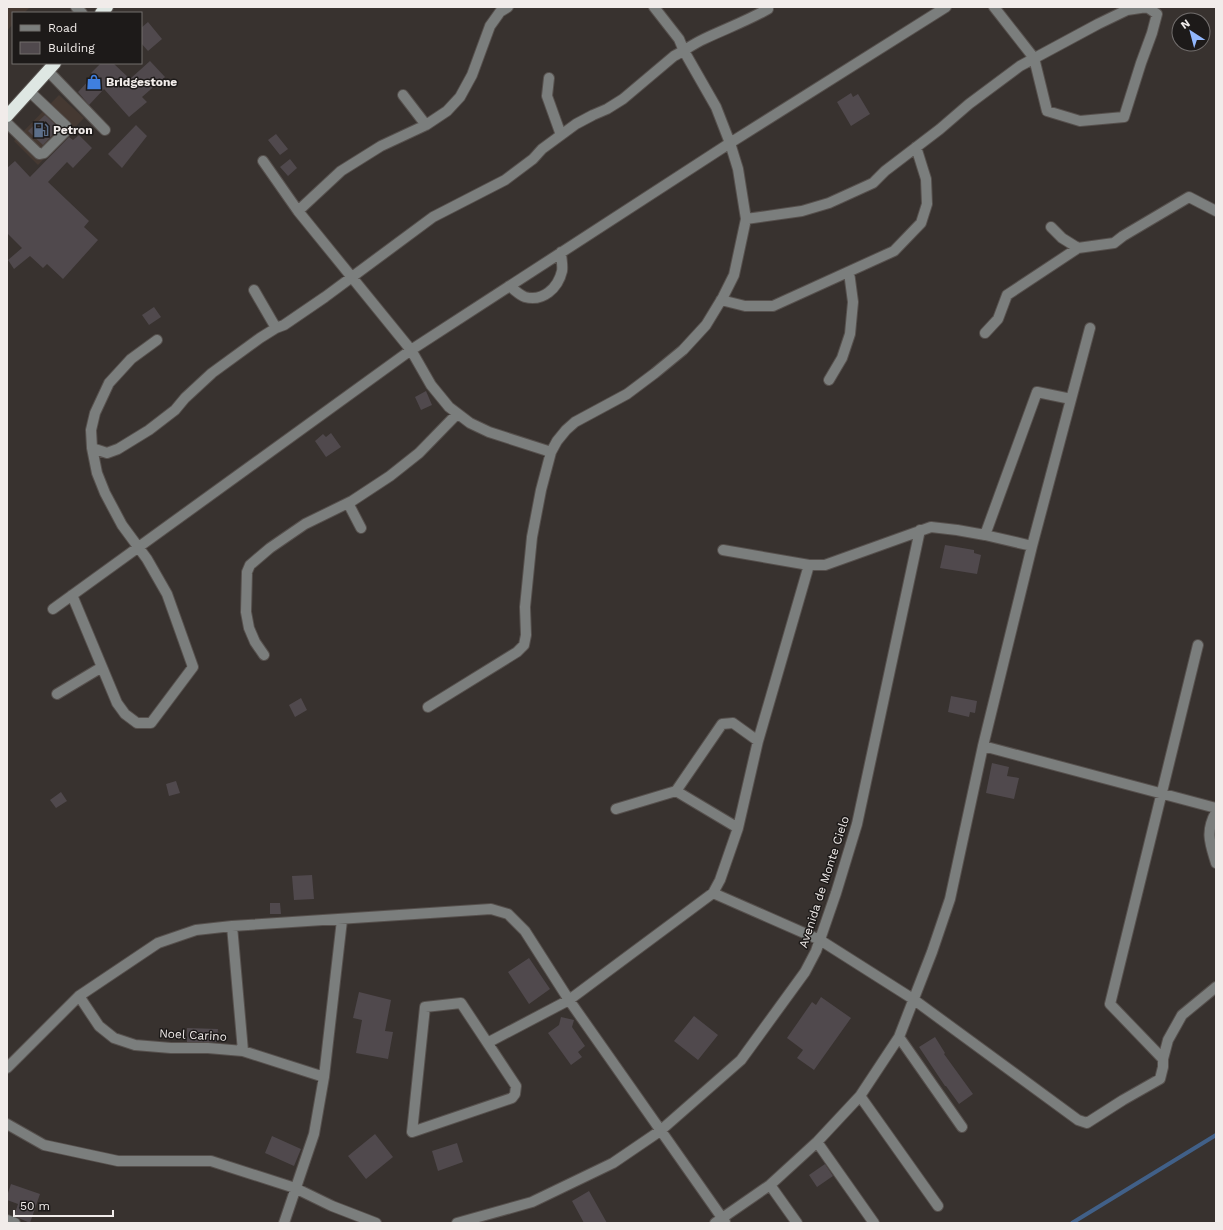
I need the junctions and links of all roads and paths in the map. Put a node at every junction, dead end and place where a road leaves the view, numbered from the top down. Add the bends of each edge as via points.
1 (508, 7) edge
2 (654, 7) edge
3 (946, 7) edge
4 (994, 7) edge
5 (768, 8) edge
6 (1153, 9) edge
7 (684, 51) junction
8 (1034, 58) junction
9 (51, 67) edge
10 (548, 78) dead end
11 (29, 91) junction
12 (404, 95) dead end
13 (7, 116) edge
14 (7, 123) edge
15 (426, 125) junction
16 (105, 130) dead end
17 (561, 135) junction
18 (730, 143) junction
19 (916, 147) junction
20 (263, 161) dead end
21 (1216, 211) edge
22 (298, 212) junction
23 (746, 219) junction
24 (1050, 227) dead end
25 (1078, 248) junction
26 (561, 252) junction
27 (849, 272) junction
28 (352, 276) junction
29 (509, 286) junction
30 (254, 290) dead end
31 (721, 300) junction
32 (276, 328) junction
33 (1090, 328) dead end
34 (985, 333) dead end
35 (157, 340) dead end
36 (411, 350) junction
37 (830, 380) dead end
38 (1070, 399) junction
39 (457, 414) junction
40 (92, 448) junction
41 (551, 452) junction
42 (348, 503) junction
43 (361, 528) dead end
44 (920, 530) junction
45 (985, 535) junction
46 (1032, 546) junction
47 (138, 547) junction
48 (723, 550) dead end
49 (809, 564) junction
50 (72, 595) junction
51 (53, 610) dead end
52 (1198, 645) dead end
53 (264, 655) dead end
54 (102, 668) junction
55 (58, 694) dead end
56 (428, 707) dead end
57 (758, 741) junction
58 (983, 746) junction
59 (676, 791) junction
60 (1162, 794) junction
61 (1216, 808) edge
62 (616, 809) dead end
63 (1216, 812) edge
64 (738, 828) junction
65 (1216, 863) edge
66 (713, 893) junction
67 (342, 920) junction
68 (232, 926) junction
69 (820, 940) junction
70 (1216, 987) edge
71 (79, 996) junction
72 (569, 1000) junction
73 (913, 1000) junction
74 (899, 1037) junction
75 (489, 1042) junction
76 (242, 1051) junction
77 (1163, 1058) junction
78 (7, 1068) edge
79 (324, 1077) junction
80 (860, 1096) junction
81 (7, 1124) edge
82 (962, 1127) dead end
83 (660, 1131) junction
84 (817, 1142) junction
85 (770, 1185) junction
86 (295, 1188) junction
87 (938, 1206) dead end
88 (7, 1220) edge
89 (721, 1221) edge
90 (14, 1223) edge
91 (284, 1223) edge
92 (376, 1223) edge
93 (457, 1223) edge
94 (797, 1223) edge
95 (874, 1223) edge

1 - 15 street via 500,12 490,26 472,75 460,97 447,111
2 - 7 street via 679,38
3 - 18 street
4 - 8 street
5 - 7 street via 749,20 702,40
6 - 8 street via 1147,7 1127,10
6 - 8 street via 1157,14 1152,33 1124,117 1080,121 1047,111
7 - 17 street via 674,56 623,99
7 - 18 street via 716,107
8 - 19 street via 1001,80
9 - 11 highway
9 - 16 street
10 - 17 street via 547,96
11 - 13 highway
11 - 14 street via 66,126 65,132 44,153 39,154
12 - 15 street
15 - 22 street via 381,146 341,171
17 - 28 street via 505,180 433,217
18 - 23 street via 738,169
18 - 26 street
19 - 23 street via 873,183 829,203 802,211
19 - 27 street via 926,179 927,204 921,223 894,251
20 - 22 street
21 - 25 street via 1189,197 1114,243
22 - 28 street
23 - 31 street via 734,275
24 - 25 street
25 - 34 street via 1008,295 998,319
26 - 29 street
26 - 29 street via 562,270 554,288 547,294 537,298 524,297
27 - 31 street via 773,306 745,306
27 - 37 street via 853,302 850,334 842,358
28 - 32 street via 284,325
28 - 36 street
29 - 36 street
30 - 32 street
31 - 41 street via 706,325 683,350 627,394 575,422 557,441
32 - 40 street via 212,373 175,410 149,430 107,452
33 - 38 street
35 - 40 street via 131,359 109,383 90,430
36 - 39 street via 431,385
36 - 47 street
38 - 45 street via 1037,392
38 - 46 street
39 - 41 street via 489,432
39 - 42 street via 406,463 375,487
40 - 47 street via 97,473 105,493 122,525
41 - 56 street via 532,537 524,645 517,652
42 - 43 street
42 - 53 street via 305,524 250,565 247,572 246,612 249,628
44 - 45 street via 931,527
44 - 49 street via 825,565
44 - 69 street, Avenida de Monte Cielo via 857,824
45 - 46 street
46 - 58 street
47 - 50 street
47 - 54 street via 167,594 193,667 151,723 137,723 125,714 117,704
48 - 49 street
49 - 57 street
50 - 51 street
50 - 54 street
52 - 60 street
54 - 55 street
57 - 59 street via 733,723 722,724
57 - 64 street
58 - 60 street
58 - 73 street via 950,899
59 - 62 street
59 - 64 street
60 - 61 street
60 - 77 street via 1110,1004
63 - 65 street via 1212,818 1209,842
64 - 66 street
66 - 69 street
66 - 72 street
67 - 68 street
67 - 72 street via 491,910 508,914 525,931
67 - 79 street
68 - 71 street via 196,930 158,943
68 - 76 street
69 - 73 street
69 - 83 street, Avenida de Monte Cielo via 805,972 741,1060
70 - 77 street via 1182,1016 1168,1040
71 - 76 street, Noel Carino via 99,1026 114,1038 135,1045
71 - 78 street
72 - 75 street
72 - 83 street
73 - 74 street
73 - 77 street via 1078,1120 1087,1123 1160,1079
74 - 80 street
74 - 82 street
75 - 75 street via 461,1003 425,1007 412,1132 512,1098 516,1094 516,1086
76 - 79 street, Noel Carino
79 - 86 street via 314,1134
80 - 84 street
80 - 87 street
81 - 86 street via 44,1145 118,1161 211,1161
83 - 89 street
83 - 93 street, Avenida de Monte Cielo via 613,1163 532,1202
84 - 85 street
84 - 95 street
85 - 89 street
85 - 94 street
86 - 91 street
86 - 92 street
88 - 90 street

